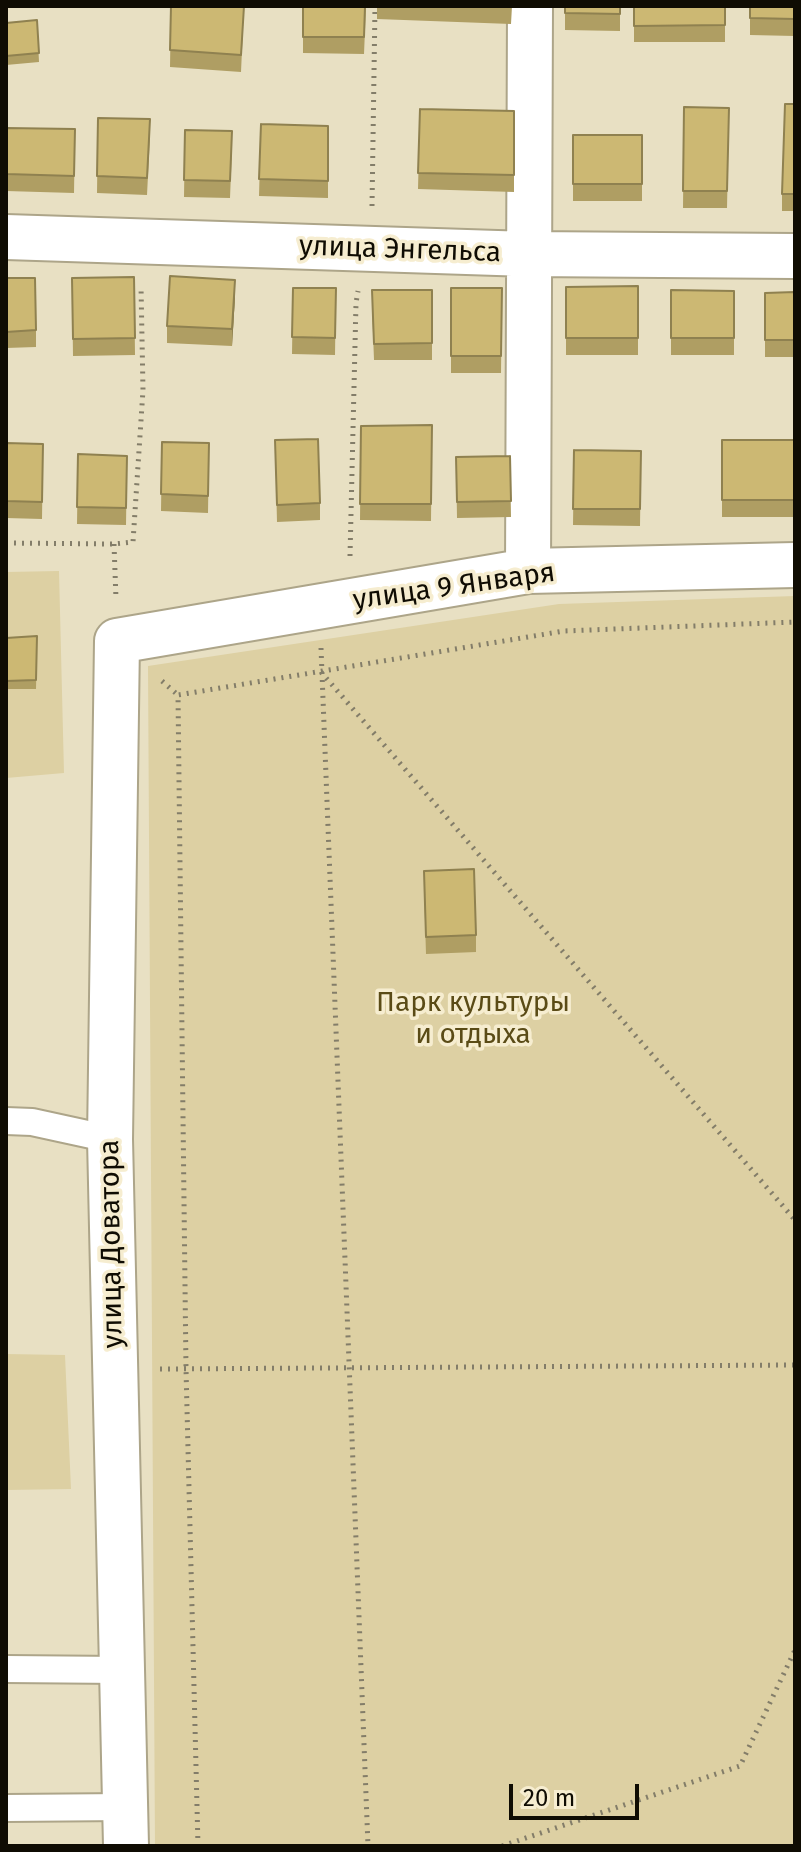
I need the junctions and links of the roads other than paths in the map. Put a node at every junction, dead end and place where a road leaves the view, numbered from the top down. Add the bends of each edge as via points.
1 (530, 6) edge
2 (6, 237) edge
3 (528, 254) junction
4 (795, 256) edge
5 (795, 565) edge
6 (528, 571) junction
7 (117, 641) joint
8 (6, 1121) edge
9 (110, 1139) junction
10 (6, 1669) edge
11 (122, 1670) junction
12 (6, 1808) edge
13 (126, 1826) edge

1 - 3 street
2 - 3 street, улица Энгельса
3 - 4 street, улица Энгельса
3 - 6 street
5 - 6 street, улица 9 Января
6 - 7 street, улица 9 Января
7 - 9 street, улица Доватора
8 - 9 lane
9 - 11 street, улица Доватора
10 - 11 lane
11 - 13 street, улица Доватора
12 - 13 lane

